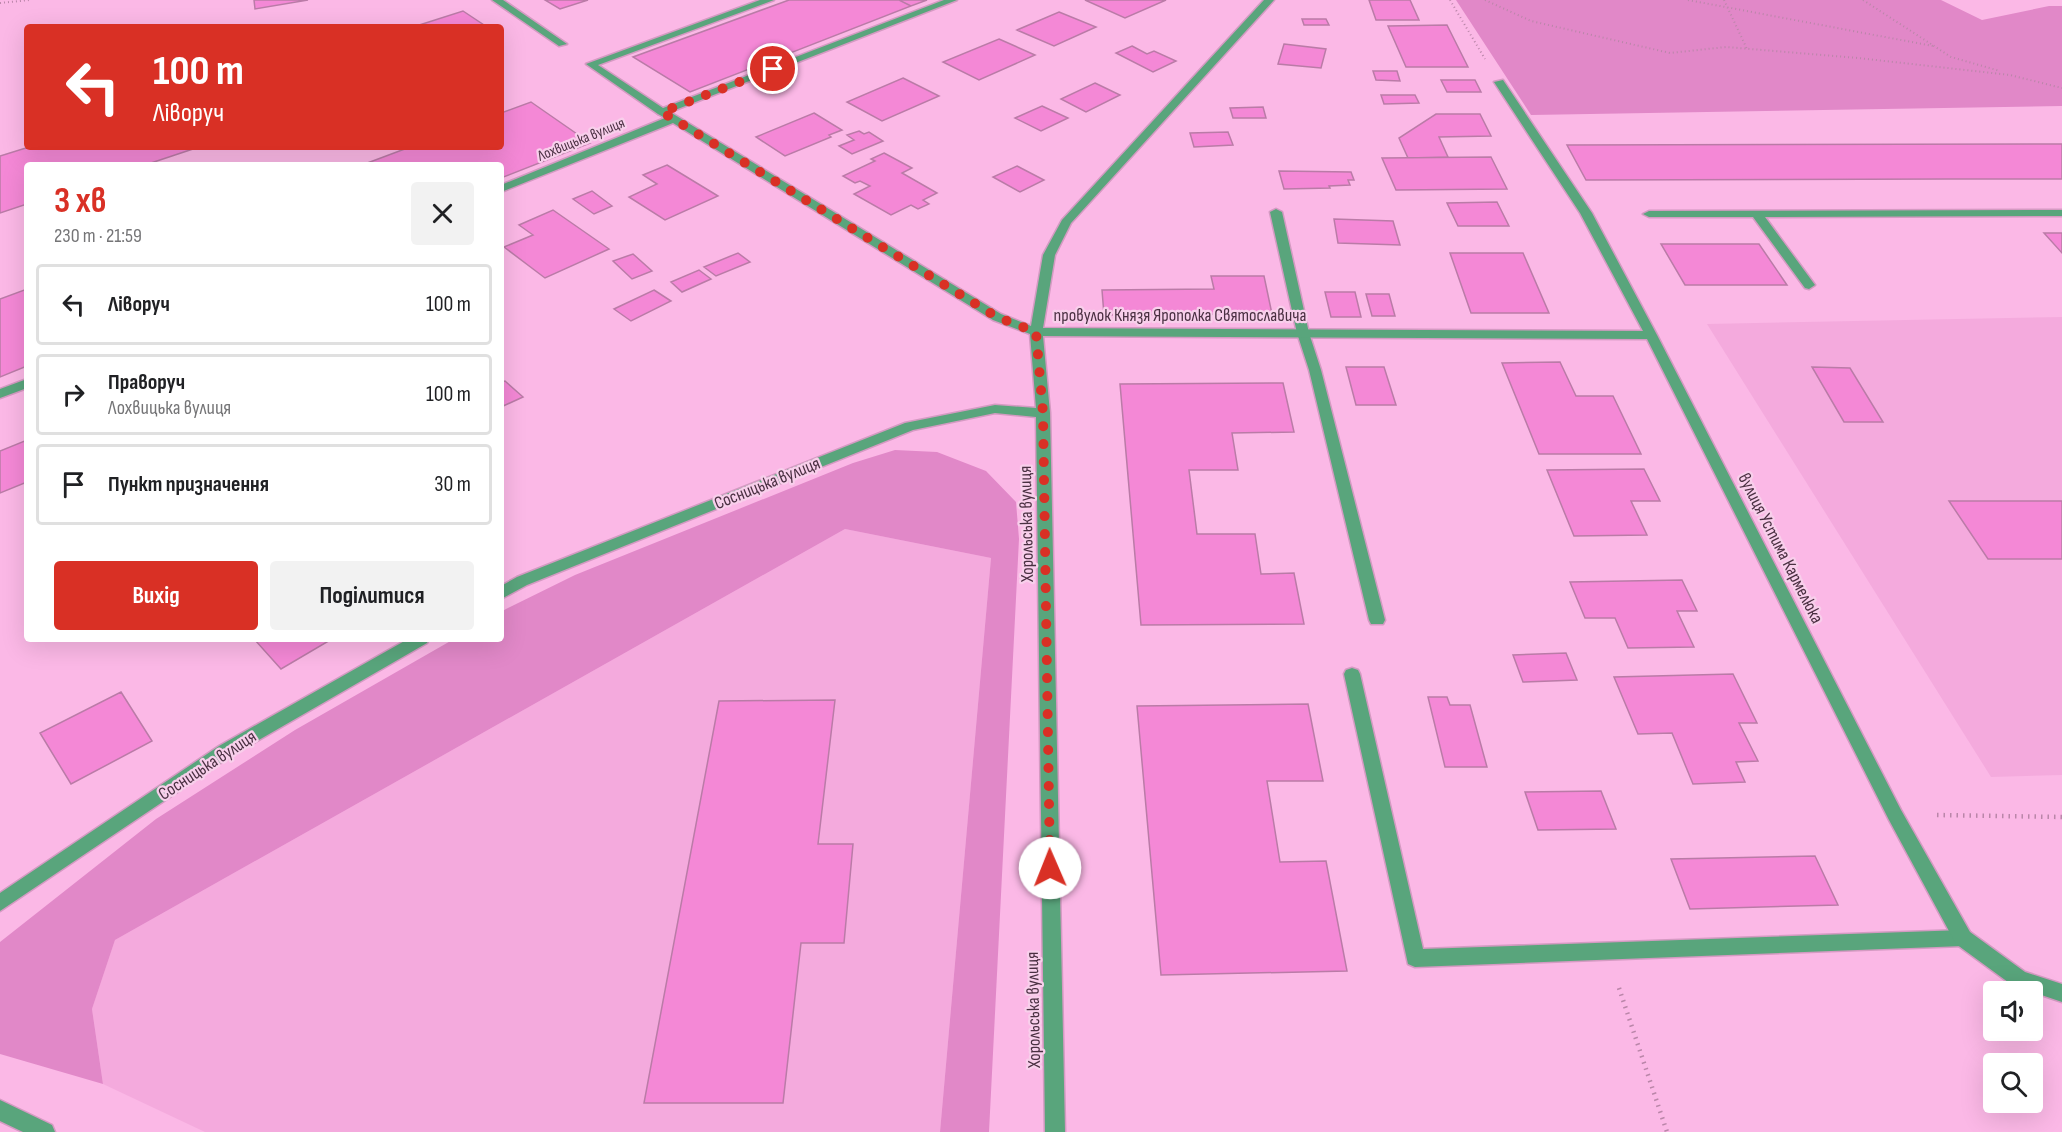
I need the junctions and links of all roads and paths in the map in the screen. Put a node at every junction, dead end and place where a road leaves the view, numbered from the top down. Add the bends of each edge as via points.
1 (30, 0) edge
2 (497, 0) edge
3 (769, 0) edge
4 (952, 0) edge
5 (1269, 0) edge
6 (1450, 0) edge
7 (1485, 0) edge
8 (1688, 0) edge
9 (1724, 0) edge
10 (1863, 0) edge
11 (0, 3) edge
12 (1726, 7) junction
13 (562, 44) dead end
14 (1933, 46) junction
15 (1747, 49) junction
16 (2010, 75) junction
17 (1499, 82) joint
18 (2062, 88) edge
19 (668, 116) junction
20 (504, 188) edge
21 (1276, 212) dead end
22 (1756, 213) junction
23 (2062, 213) edge
24 (1649, 214) dead end
25 (1809, 285) dead end
26 (1036, 332) junction
27 (1303, 333) junction
28 (1651, 335) junction
29 (24, 384) edge
30 (0, 394) edge
31 (1043, 413) junction
32 (504, 591) edge
33 (1377, 620) dead end
34 (416, 642) edge
35 (1352, 674) dead end
36 (1895, 815) junction
37 (2062, 817) edge
38 (0, 903) edge
39 (1962, 938) junction
40 (1607, 952) junction
41 (2062, 993) edge
42 (0, 1110) edge
43 (45, 1132) edge
44 (1054, 1132) edge
45 (1667, 1132) edge

1 - 11 path
2 - 13 street
3 - 19 street, провулок Князя Ярополка Святославича via 591,64
4 - 19 street, Лохвицька вулиця
5 - 26 street, Хорольська вулиця via 1066,222 1049,255
6 - 17 path
7 - 15 path via 1531,21 1670,53 1726,47
8 - 12 path
9 - 12 path
10 - 14 path
12 - 14 path
12 - 15 path
14 - 16 path via 1951,57
15 - 16 path
16 - 18 path
17 - 28 street, вулиця Устима Кармелюка via 1586,213
19 - 20 street, Лохвицька вулиця
19 - 26 street, провулок Князя Ярополка Святославича via 997,317
21 - 27 street
22 - 23 street
22 - 24 street
22 - 25 street
26 - 27 street, провулок Князя Ярополка Святославича
26 - 31 street, Хорольська вулиця
27 - 28 street, провулок Князя Ярополка Святославича
27 - 33 street
28 - 36 street, вулиця Устима Кармелюка
29 - 30 street
31 - 32 street, Сосницька вулиця via 995,409 910,426
31 - 44 street, Хорольська вулиця
34 - 38 street, Сосницька вулиця via 225,751
35 - 40 street via 1415,958
36 - 37 path
36 - 39 street, вулиця Устима Кармелюка
39 - 40 street
39 - 41 street, вулиця Устима Кармелюка via 2019,979
40 - 45 path
42 - 43 street

